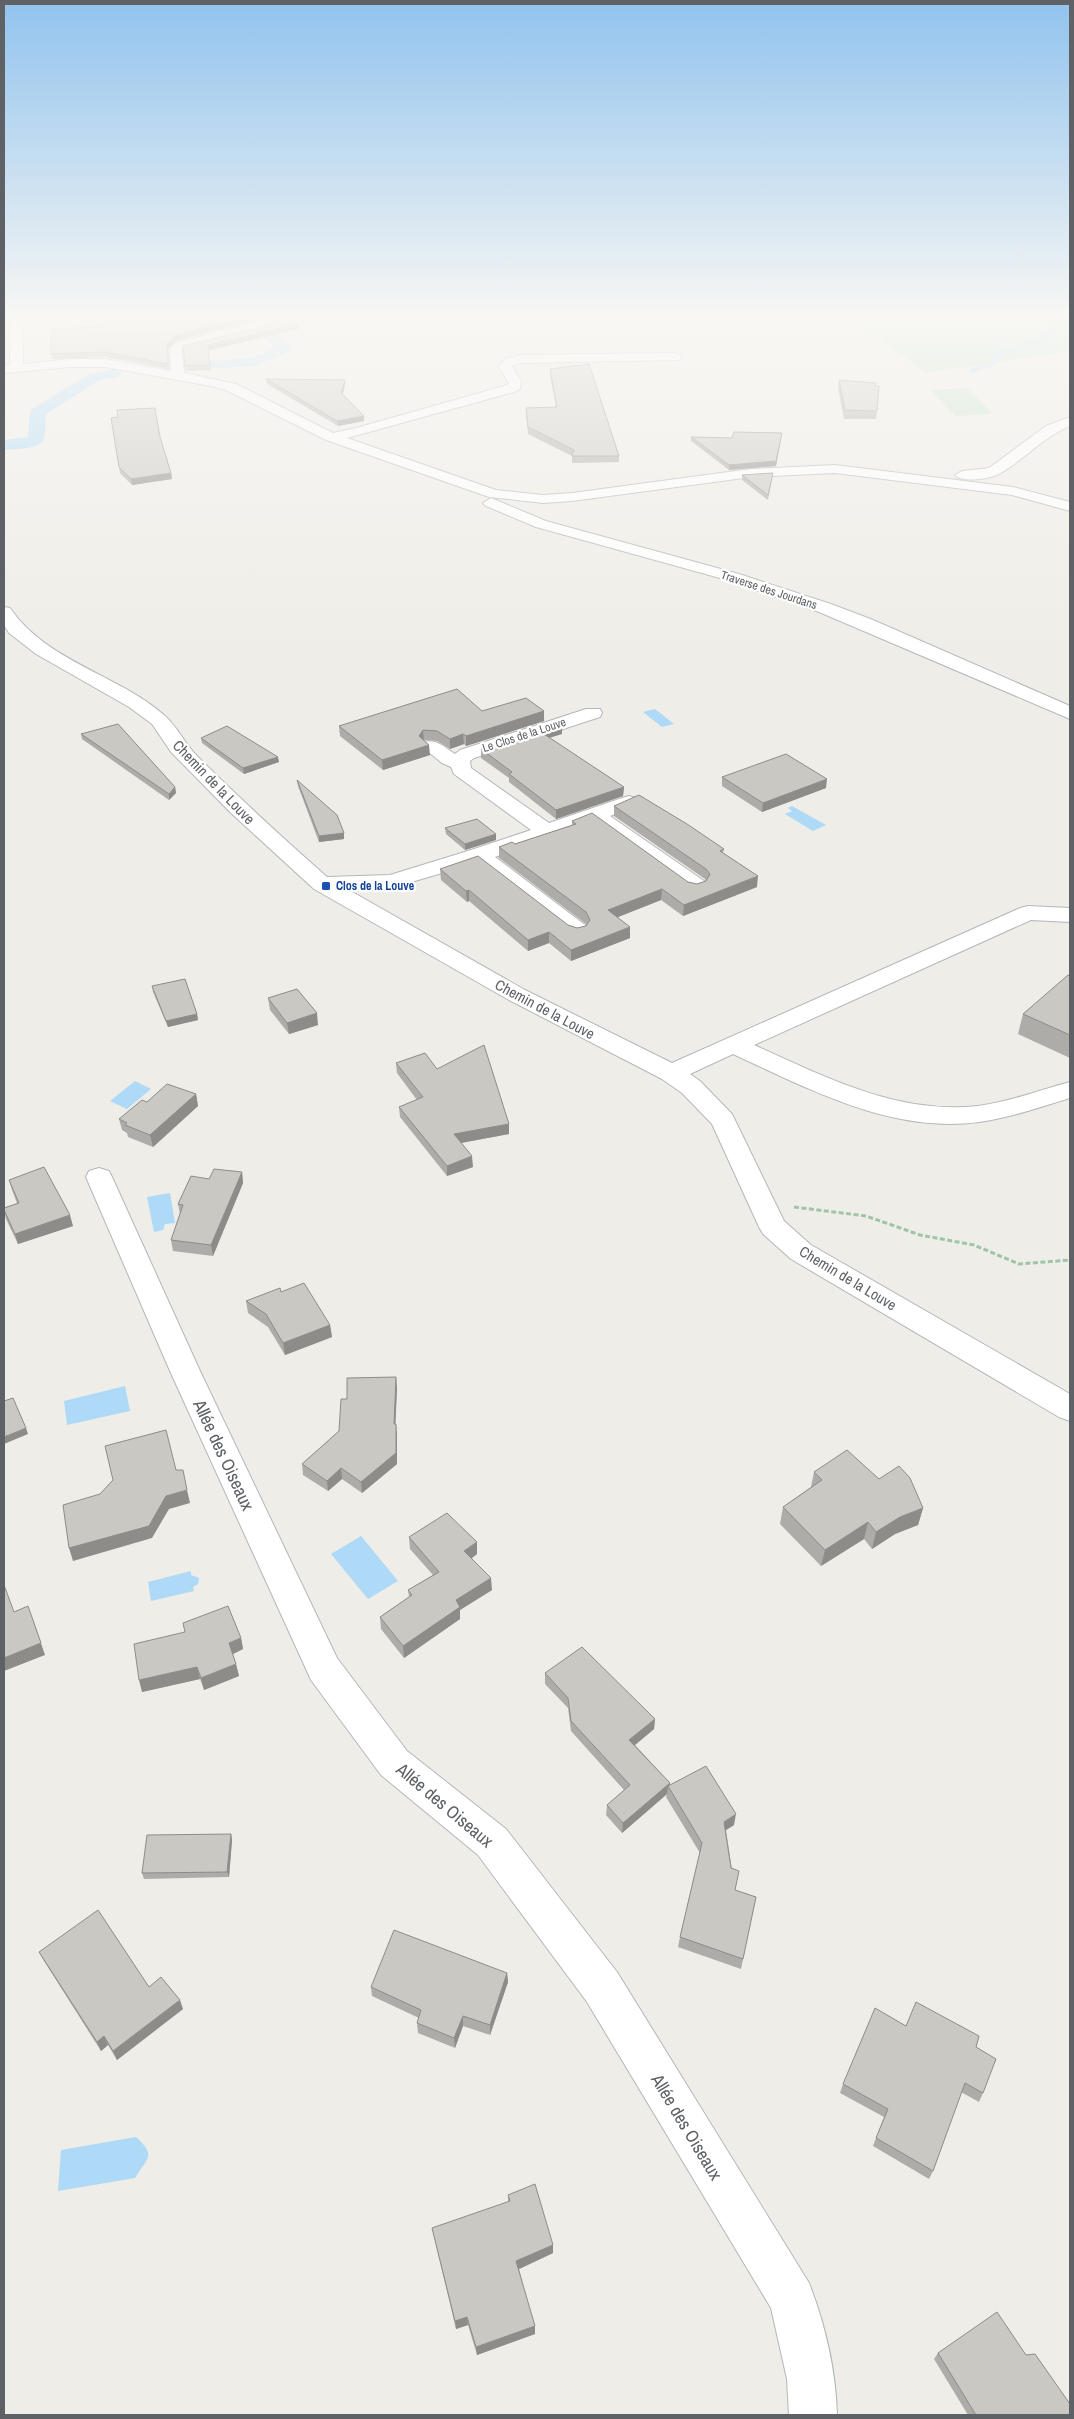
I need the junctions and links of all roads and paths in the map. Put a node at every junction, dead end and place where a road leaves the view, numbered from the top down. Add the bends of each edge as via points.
1 (321, 432) edge
2 (358, 432) edge
3 (1047, 432) edge
4 (331, 437) junction
5 (931, 479) junction
6 (468, 485) junction
7 (1070, 507) edge
8 (4, 612) edge
9 (593, 713) dead end
10 (1070, 713) edge
11 (431, 746) edge
12 (460, 764) junction
13 (629, 802) edge
14 (595, 815) junction
15 (548, 832) junction
16 (479, 855) junction
17 (322, 884) junction
18 (696, 886) edge
19 (1070, 915) edge
20 (577, 930) edge
21 (733, 1045) junction
22 (671, 1074) junction
23 (1070, 1090) edge
24 (98, 1176) dead end
25 (761, 1202) junction
26 (1070, 1260) edge
27 (1070, 1408) edge
28 (813, 2415) edge

1 - 4 street
2 - 4 street
3 - 5 street via 993,472
4 - 6 street
5 - 6 street via 874,472 800,469 543,499 494,494
5 - 7 street via 1013,491
6 - 10 street, Traverse des Jourdans via 466,491 472,495 541,524 733,577 867,624
8 - 17 street, Chemin de la Louve via 16,629 42,650 136,703 159,720 178,748 238,809
9 - 12 street, Le Clos de la Louve via 467,754 460,759
11 - 12 street
12 - 15 street via 461,770
13 - 14 street
14 - 15 street
14 - 18 street
15 - 16 street
16 - 17 street via 391,881
16 - 20 street
17 - 22 street, Chemin de la Louve via 517,995
19 - 21 street via 1028,913
21 - 22 street
21 - 23 street via 880,1107 936,1116 979,1114
22 - 25 street, Chemin de la Louve via 691,1087 723,1120
24 - 28 street, Allée des Oiseaux via 324,1669 394,1763 492,1842 602,1987 792,2300 811,2379
25 - 26 path via 866,1216 920,1235 974,1245 1019,1264
25 - 27 street, Chemin de la Louve via 773,1227 801,1252

